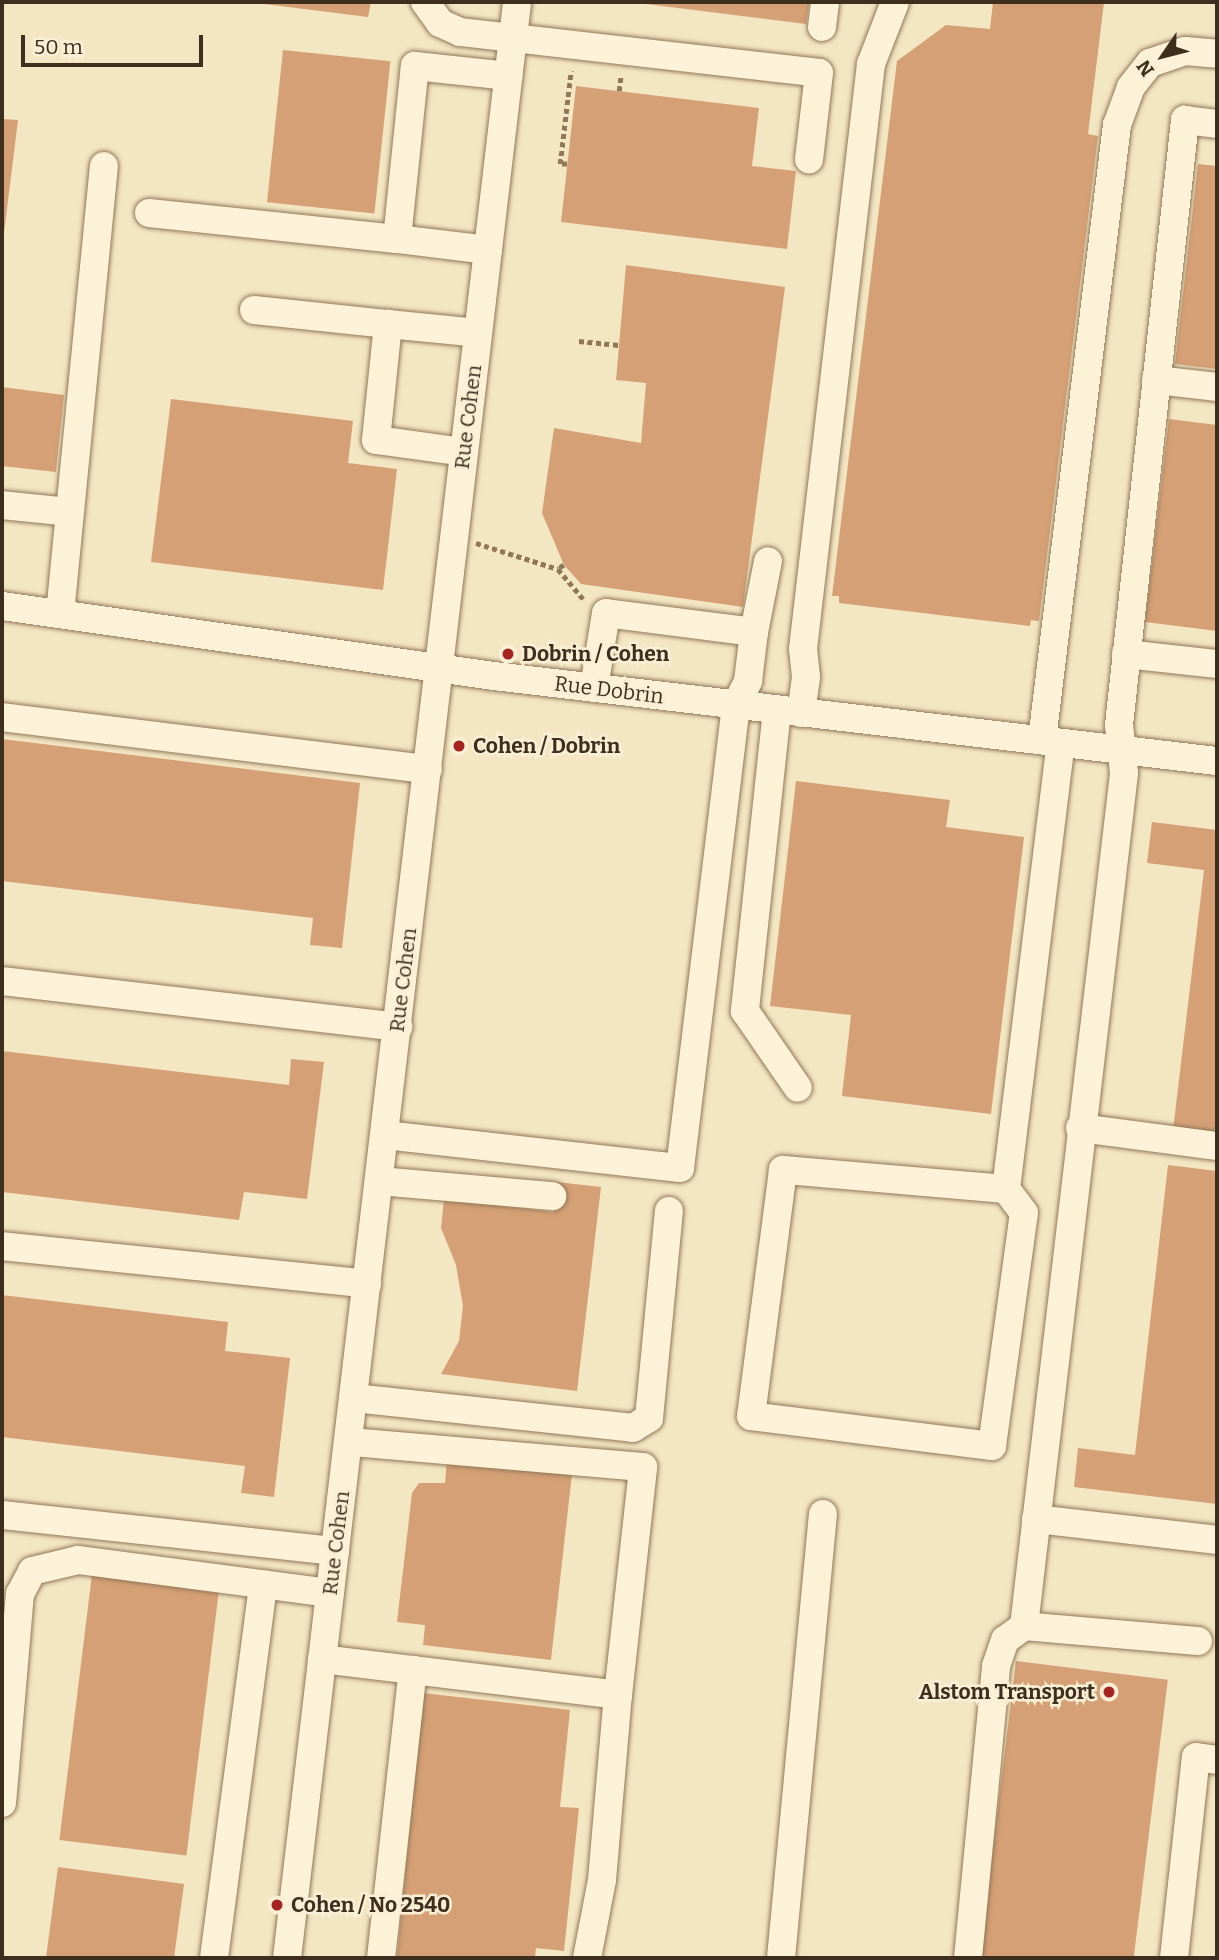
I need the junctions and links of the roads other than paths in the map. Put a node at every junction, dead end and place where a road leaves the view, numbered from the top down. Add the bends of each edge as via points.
1 (425, 2) edge
2 (517, 2) edge
3 (895, 2) edge
4 (513, 38) junction
5 (1211, 53) edge
6 (508, 76) junction
7 (1217, 124) edge
8 (809, 159) dead end
9 (104, 166) dead end
10 (149, 213) dead end
11 (397, 239) junction
12 (488, 250) junction
13 (254, 310) dead end
14 (388, 324) junction
15 (478, 333) junction
16 (1156, 380) junction
17 (1217, 387) edge
18 (464, 452) junction
19 (2, 505) edge
20 (70, 512) junction
21 (768, 561) dead end
22 (2, 606) edge
23 (60, 614) junction
24 (754, 632) junction
25 (1126, 654) junction
26 (1217, 664) edge
27 (439, 668) junction
28 (594, 688) junction
29 (736, 705) junction
30 (789, 712) junction
31 (2, 717) edge
32 (1051, 742) junction
33 (1121, 749) junction
34 (1217, 761) edge
35 (428, 769) junction
36 (2, 981) edge
37 (398, 1027) junction
38 (799, 1088) dead end
39 (1080, 1128) junction
40 (385, 1135) junction
41 (1217, 1146) edge
42 (379, 1181) junction
43 (1006, 1189) junction
44 (552, 1196) dead end
45 (668, 1211) dead end
46 (2, 1246) edge
47 (367, 1284) junction
48 (354, 1398) junction
49 (349, 1441) junction
50 (823, 1514) dead end
51 (2, 1515) edge
52 (1036, 1519) junction
53 (1217, 1540) edge
54 (335, 1551) junction
55 (263, 1584) junction
56 (330, 1593) junction
57 (1024, 1626) junction
58 (1198, 1641) dead end
59 (322, 1660) junction
60 (413, 1670) junction
61 (618, 1695) junction
62 (1217, 1760) edge
63 (2, 1803) edge
64 (214, 1958) edge
65 (287, 1958) edge
66 (381, 1958) edge
67 (587, 1958) edge
68 (781, 1958) edge
69 (968, 1958) edge
70 (1174, 1958) edge

1 - 4 street via 446,27
2 - 4 street, Rue Cohen
3 - 30 street via 871,64 803,649 806,677
4 - 6 street, Rue Cohen
4 - 8 street via 819,73
5 - 32 street via 1171,53 1150,63 1131,87 1117,125
6 - 11 street via 415,66
6 - 12 street, Rue Cohen
7 - 16 street via 1185,120
9 - 20 street
10 - 11 street
11 - 12 street
12 - 15 street, Rue Cohen
13 - 14 street
14 - 15 street
14 - 18 street via 376,440
15 - 18 street, Rue Cohen
16 - 17 street
16 - 25 street
18 - 27 street, Rue Cohen
19 - 20 street
20 - 23 street
21 - 24 street
22 - 23 street, Rue Dobrin
23 - 27 street, Rue Dobrin
24 - 28 street via 606,613
24 - 29 street via 748,681
25 - 26 street
25 - 33 street
27 - 28 street, Rue Dobrin
27 - 35 street, Rue Cohen
28 - 29 street, Rue Dobrin
29 - 30 street, Rue Dobrin
29 - 40 street via 680,1168
30 - 32 street, Rue Dobrin
30 - 38 street via 745,1011
31 - 35 street
32 - 33 street, Rue Dobrin
32 - 43 street
33 - 34 street, Rue Dobrin
33 - 39 street via 1124,773
35 - 37 street, Rue Cohen
36 - 37 street
37 - 40 street, Rue Cohen
39 - 41 street
39 - 52 street
40 - 42 street, Rue Cohen
42 - 44 street
42 - 47 street, Rue Cohen
43 - 43 street via 1024,1213 992,1446 751,1416 783,1170
45 - 48 street via 649,1418 633,1428
46 - 47 street
47 - 48 street, Rue Cohen
48 - 49 street, Rue Cohen
49 - 54 street, Rue Cohen
49 - 61 street via 643,1467
50 - 68 street
51 - 54 street
52 - 53 street
52 - 57 street
54 - 56 street, Rue Cohen
55 - 56 street
55 - 63 street via 78,1560 32,1571 20,1594
55 - 64 street
56 - 59 street, Rue Cohen
57 - 58 street
57 - 69 street via 1005,1640 996,1666
59 - 60 street
59 - 65 street, Rue Cohen
60 - 61 street
60 - 66 street
61 - 67 street via 602,1880
62 - 70 street via 1196,1757

